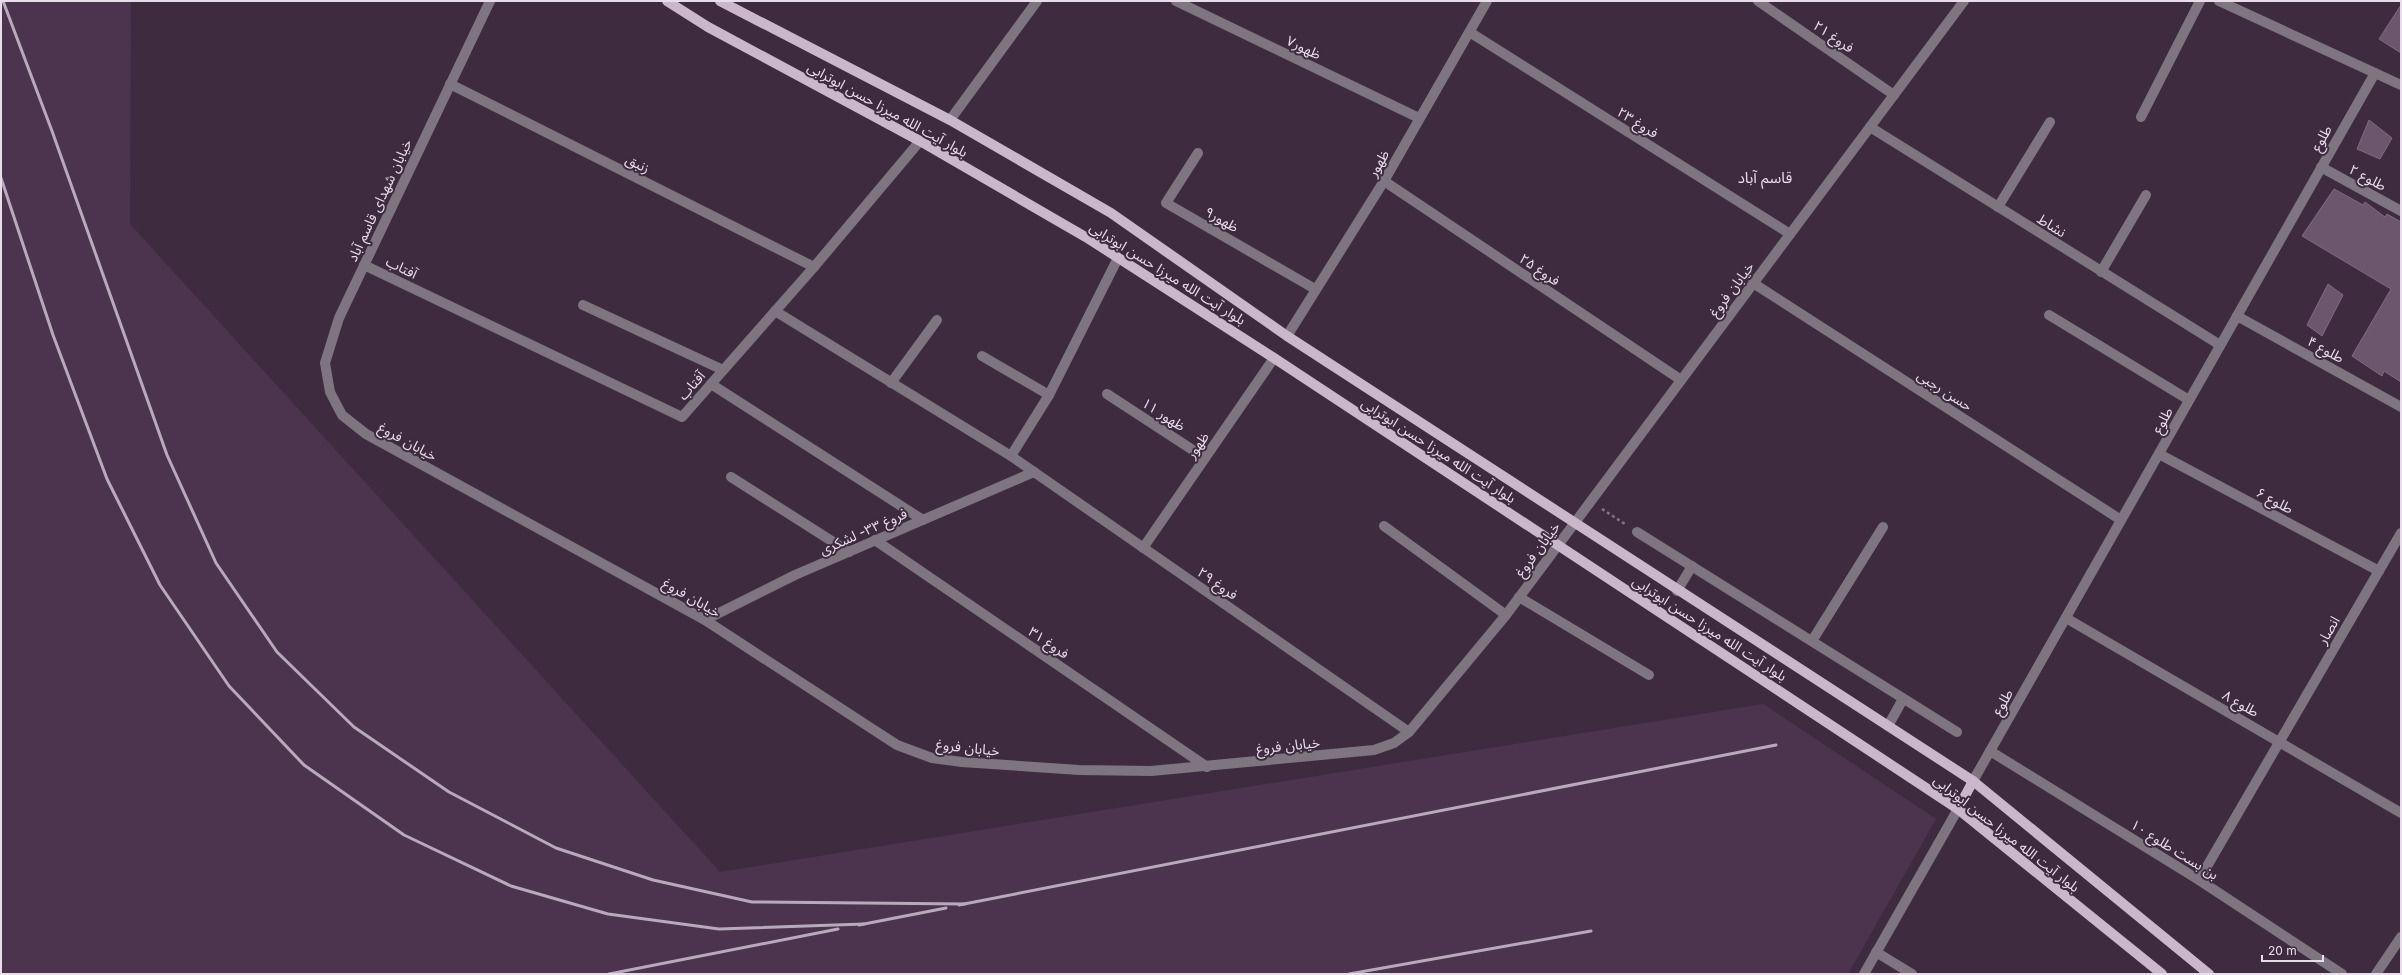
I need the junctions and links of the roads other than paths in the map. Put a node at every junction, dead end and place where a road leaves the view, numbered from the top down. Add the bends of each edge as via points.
1 (490, 1) edge
2 (668, 1) edge
3 (720, 1) edge
4 (1038, 1) edge
5 (1176, 1) edge
6 (1487, 1) edge
7 (1758, 1) edge
8 (1964, 1) edge
9 (2200, 1) edge
10 (2219, 1) edge
11 (1471, 33) junction
12 (2375, 73) junction
13 (450, 84) junction
14 (2401, 85) edge
15 (1894, 95) junction
16 (2141, 117) dead end
17 (1419, 118) junction
18 (950, 120) junction
19 (2050, 122) dead end
20 (1870, 127) junction
21 (920, 141) junction
22 (1198, 153) dead end
23 (2321, 168) junction
24 (1384, 182) junction
25 (2146, 195) dead end
26 (1998, 207) junction
27 (2401, 210) edge
28 (1790, 234) junction
29 (1118, 258) junction
30 (364, 265) junction
31 (814, 267) junction
32 (2101, 272) junction
33 (1753, 283) junction
34 (1315, 290) junction
35 (583, 305) dead end
36 (775, 311) junction
37 (2050, 316) dead end
38 (2237, 316) junction
39 (937, 320) dead end
40 (1287, 336) junction
41 (2220, 345) junction
42 (982, 356) dead end
43 (1274, 358) junction
44 (723, 370) junction
45 (1681, 380) junction
46 (891, 383) junction
47 (710, 384) junction
48 (1107, 394) dead end
49 (1049, 395) junction
50 (2189, 400) junction
51 (2401, 407) edge
52 (342, 415) joint
53 (2159, 454) junction
54 (1011, 456) junction
55 (1205, 458) junction
56 (1034, 472) junction
57 (731, 476) dead end
58 (923, 520) junction
59 (2121, 520) junction
60 (1573, 524) junction
61 (1384, 526) dead end
62 (1883, 527) dead end
63 (1637, 532) road end
64 (2401, 533) edge
65 (875, 540) junction
66 (1558, 545) junction
67 (1143, 548) junction
68 (849, 552) junction
69 (1692, 566) junction
70 (2379, 571) junction
71 (1677, 591) junction
72 (1519, 597) junction
73 (1506, 614) junction
74 (2066, 618) junction
75 (705, 620) junction
76 (1812, 641) junction
77 (1649, 675) dead end
78 (1903, 699) junction
79 (1888, 726) junction
80 (1409, 732) junction
81 (1957, 732) dead end
82 (2279, 742) junction
83 (1990, 751) junction
84 (1208, 767) junction
85 (1973, 781) junction
86 (1958, 809) junction
87 (2401, 813) edge
88 (2199, 880) junction
89 (2401, 937) edge
90 (1876, 952) junction
91 (1864, 974) edge
92 (1912, 974) edge
93 (2162, 974) edge
94 (2209, 974) edge
95 (2342, 974) edge
96 (2376, 974) edge

1 - 13 street, خیابان شهدای قاسم آباد
2 - 21 main road, بلوار آیت الله میرزا حسن ابوترابی via 708,27
3 - 18 main road, بلوار آیت الله میرزا حسن ابوترابی
4 - 18 street
5 - 17 street, ظهور۷
6 - 11 street, ظهور
7 - 15 street, فروغ ۲۱
8 - 15 street, خیابان فروغ
9 - 16 street
10 - 12 street
11 - 17 street, ظهور
11 - 28 street, فروغ ۲۳
12 - 14 street
12 - 23 street, طلوع
13 - 30 street, خیابان شهدای قاسم آباد
13 - 31 street, زنبق
15 - 20 street, خیابان فروغ
17 - 24 street, ظهور
18 - 40 main road, بلوار آیت الله میرزا حسن ابوترابی via 1111,213
19 - 26 street
20 - 26 street, نشاط
20 - 28 street, خیابان فروغ
21 - 29 main road, بلوار آیت الله میرزا حسن ابوترابی
21 - 31 street, آفتاب
22 - 34 street, ظهور۹ via 1166,203
23 - 27 street, طلوع ۲
23 - 38 street, طلوع
24 - 34 street, ظهور
24 - 45 street, فروغ ۲۵
25 - 32 street
26 - 32 street, نشاط
28 - 33 street, خیابان فروغ
29 - 43 main road, بلوار آیت الله میرزا حسن ابوترابی
29 - 49 street
30 - 47 street, آفتاب via 682,418
30 - 52 street, خیابان شهدای قاسم آباد via 339,318 325,363 330,392
31 - 36 street, آفتاب
32 - 41 street, نشاط
33 - 45 street, خیابان فروغ
33 - 59 street, حسن رجبی
34 - 40 street, ظهور
35 - 44 street
36 - 44 street, آفتاب
36 - 46 street, فروغ ۲۹
37 - 50 street
38 - 41 street, طلوع
38 - 51 street, طلوع ۴
39 - 46 street
40 - 60 main road, بلوار آیت الله میرزا حسن ابوترابی
41 - 50 street, طلوع
42 - 49 street
43 - 55 street, ظهور
43 - 66 main road, بلوار آیت الله میرزا حسن ابوترابی
44 - 47 street, آفتاب
45 - 60 street, خیابان فروغ
46 - 54 street, فروغ ۲۹
47 - 58 street
48 - 55 street, ظهور ۱۱
49 - 54 street
50 - 53 street, طلوع
52 - 75 street, خیابان فروغ via 366,434
53 - 59 street, طلوع
53 - 70 street, طلوع ۶
54 - 56 street, فروغ ۲۹
55 - 67 street, ظهور
56 - 58 street, فروغ ۳۳- لشکری
56 - 67 street, فروغ ۲۹
57 - 68 street
58 - 65 street, فروغ ۳۳- لشکری
59 - 74 street, طلوع
60 - 66 street, خیابان فروغ
60 - 71 main road, بلوار آیت الله میرزا حسن ابوترابی
61 - 73 street
62 - 76 street
63 - 69 street
64 - 70 street, انصار
65 - 68 street, فروغ ۳۳- لشکری
65 - 84 street, فروغ ۳۱
66 - 72 street, خیابان فروغ
66 - 86 main road, بلوار آیت الله میرزا حسن ابوترابی
67 - 80 street, فروغ ۲۹
68 - 75 street, فروغ ۳۳- لشکری
69 - 71 street
69 - 76 street
70 - 82 street, انصار
71 - 79 main road, بلوار آیت الله میرزا حسن ابوترابی
72 - 73 street, خیابان فروغ
72 - 77 street
73 - 80 street, خیابان فروغ
74 - 82 street, طلوع ۸
74 - 83 street, طلوع
75 - 84 street, خیابان فروغ via 897,745 932,758 1079,770 1151,771
76 - 78 street
78 - 79 street
78 - 81 street
79 - 85 main road, بلوار آیت الله میرزا حسن ابوترابی
80 - 84 street, خیابان فروغ via 1394,743 1374,750
82 - 87 street, طلوع ۸
82 - 88 street, انصار
83 - 85 street, طلوع
83 - 88 street, بن بست طلوع ۱۰
85 - 86 main road
85 - 94 main road, بلوار آیت الله میرزا حسن ابوترابی
86 - 90 street
86 - 93 main road, بلوار آیت الله میرزا حسن ابوترابی
88 - 95 street, بن بست طلوع ۱۰
89 - 96 street
90 - 91 street
90 - 92 street

